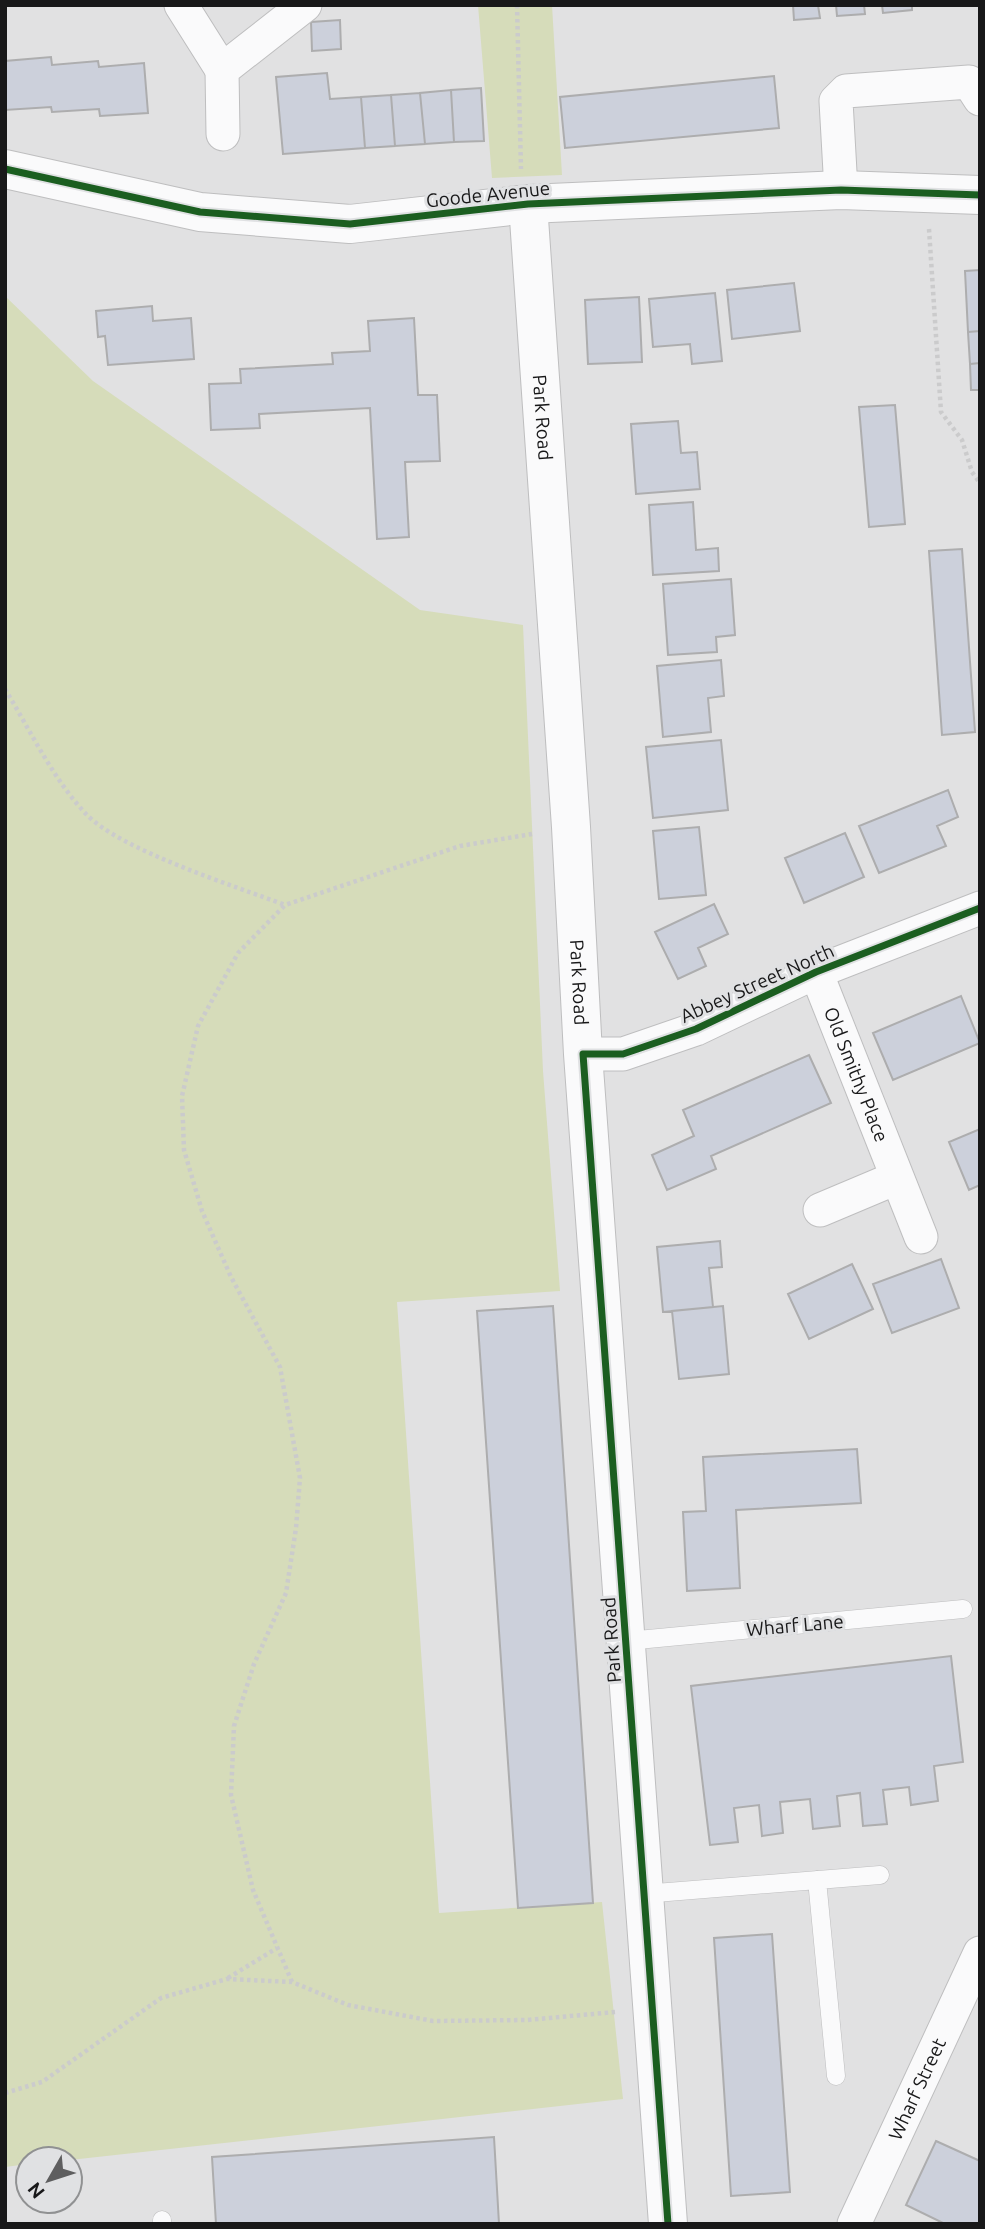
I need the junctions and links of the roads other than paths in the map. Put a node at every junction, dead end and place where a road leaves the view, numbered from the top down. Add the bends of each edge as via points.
1 (181, 5) edge
2 (305, 5) edge
3 (222, 70) junction
4 (980, 99) edge
5 (223, 134) dead end
6 (5, 169) edge
7 (841, 190) junction
8 (980, 195) edge
9 (527, 204) junction
10 (980, 908) edge
11 (816, 972) junction
12 (583, 1054) junction
13 (896, 1178) junction
14 (820, 1210) dead end
15 (920, 1237) dead end
16 (963, 1609) dead end
17 (627, 1641) junction
18 (880, 1875) dead end
19 (817, 1880) junction
20 (643, 1894) junction
21 (980, 1953) edge
22 (836, 2076) dead end
23 (668, 2224) edge
24 (854, 2224) edge

1 - 3 street
2 - 3 street
3 - 5 street
4 - 7 street via 969,82 846,91 836,100
6 - 9 street, Goode Avenue via 200,212 350,224
7 - 8 street, Goode Avenue
7 - 9 street, Goode Avenue
9 - 12 street, Park Road
10 - 11 street, Abbey Street North
11 - 12 street, Abbey Street North via 696,1030 623,1054
11 - 13 street, Old Smithy Place
12 - 17 street, Park Road
13 - 14 street
13 - 15 street, Old Smithy Place
16 - 17 lane, Wharf Lane
17 - 20 street, Park Road
18 - 19 lane
19 - 20 lane
19 - 22 lane
20 - 23 street, Park Road
21 - 24 street, Wharf Street

